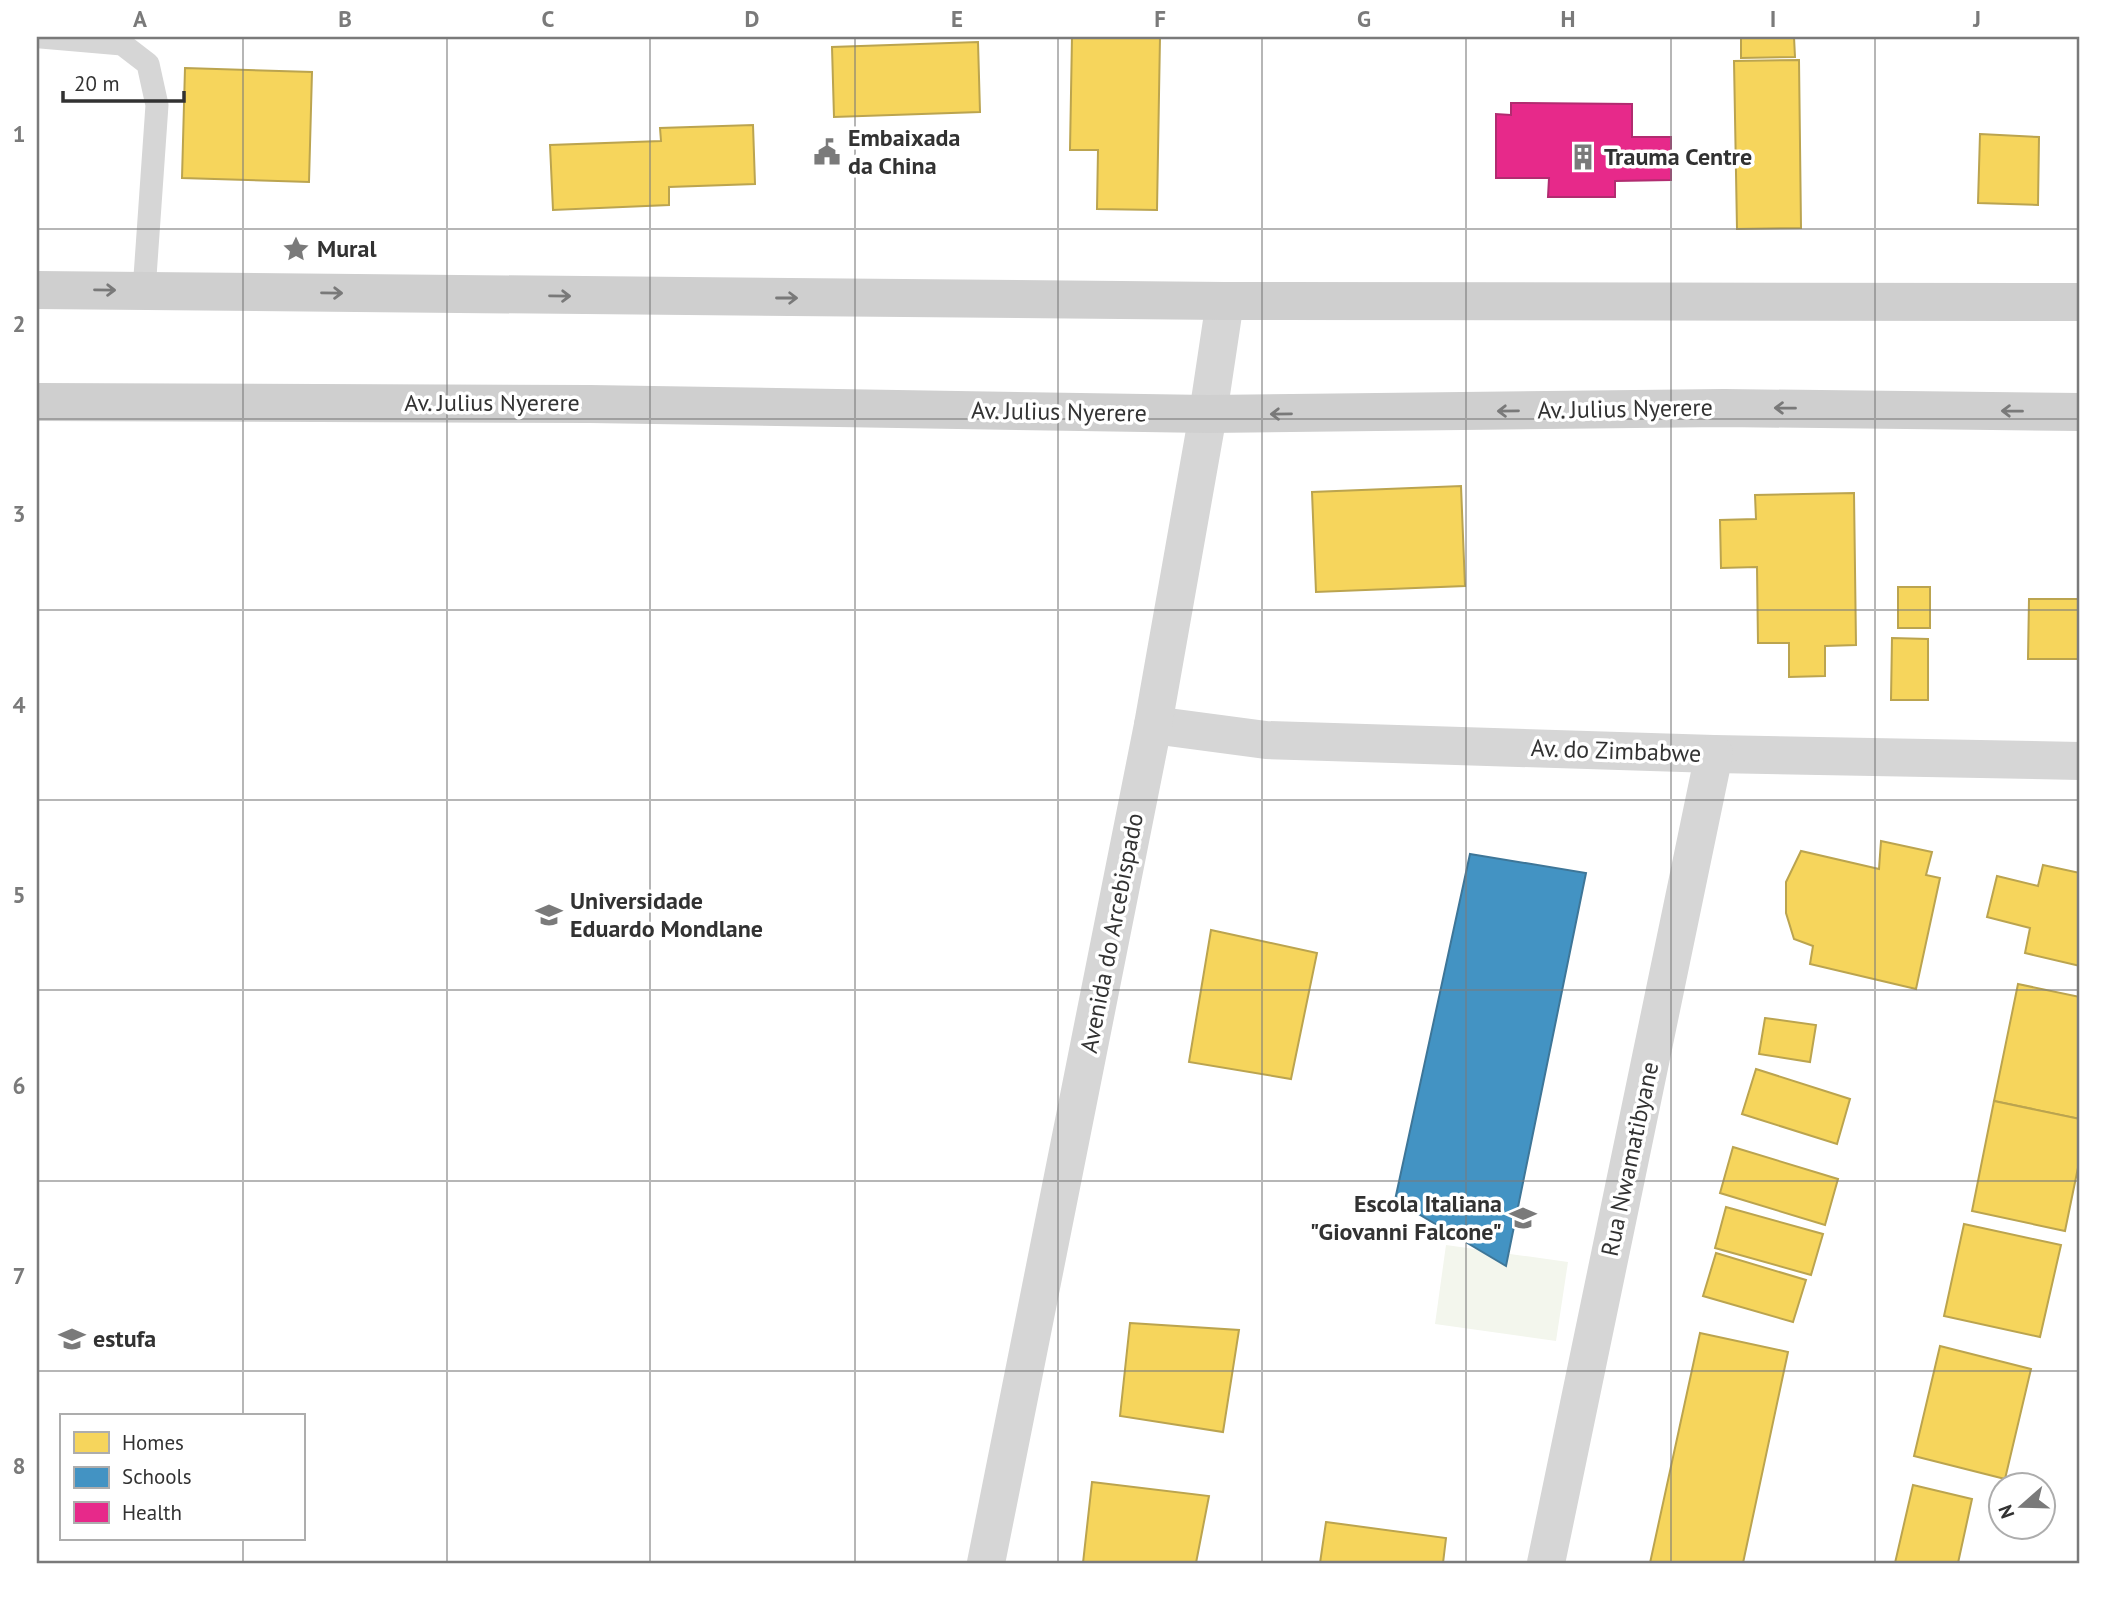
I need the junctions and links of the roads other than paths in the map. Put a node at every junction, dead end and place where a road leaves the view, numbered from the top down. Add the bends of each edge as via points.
1 (41, 37) edge
2 (37, 290) edge
3 (144, 290) junction
4 (1225, 301) junction
5 (2080, 302) edge
6 (37, 402) edge
7 (2080, 412) edge
8 (1208, 414) junction
9 (1153, 725) junction
10 (1714, 754) junction
11 (2080, 761) edge
12 (986, 1563) edge
13 (1546, 1563) edge

1 - 3 lane via 122,44 148,64 157,105
2 -> 3 main road
3 -> 4 main road
4 - 5 main road
4 - 8 street, Avenida do Arcebispado
6 - 8 main road, Av. Julius Nyerere via 576,404
7 -> 8 main road, Av. Julius Nyerere via 1724,408
8 - 9 street, Avenida do Arcebispado
9 - 10 street, Av. do Zimbabwe via 1266,740
9 - 12 street, Avenida do Arcebispado
10 - 11 street, Av. do Zimbabwe
10 - 13 street, Rua Nwamatibyane

